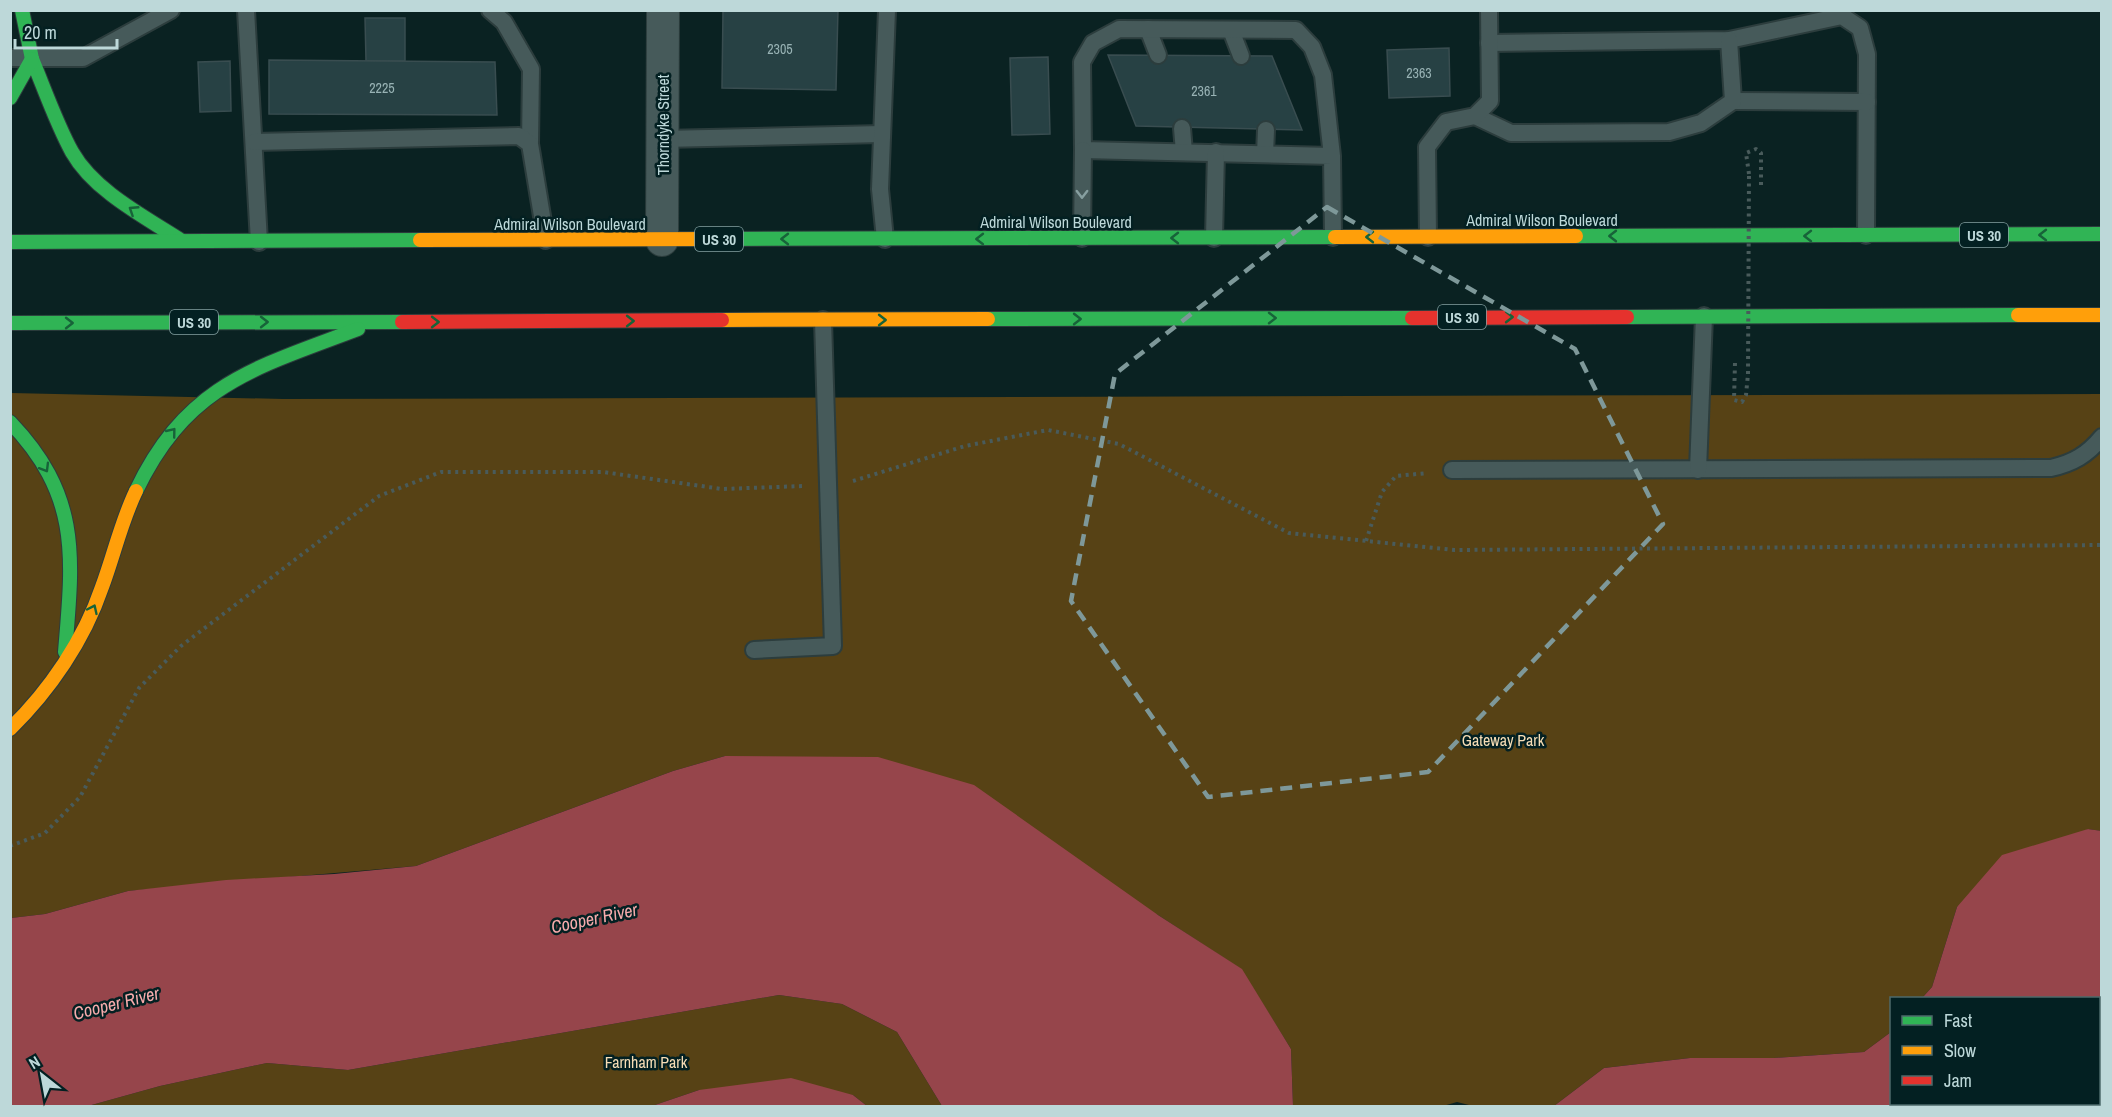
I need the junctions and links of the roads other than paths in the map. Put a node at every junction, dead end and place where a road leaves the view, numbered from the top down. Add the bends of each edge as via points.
1 (22, 10) edge
2 (171, 10) edge
3 (246, 10) edge
4 (490, 10) edge
5 (663, 10) edge
6 (886, 10) edge
7 (1489, 10) edge
8 (1148, 29) junction
9 (1231, 30) junction
10 (1729, 40) junction
11 (1489, 43) junction
12 (1158, 55) dead end
13 (1241, 56) dead end
14 (10, 58) edge
15 (32, 59) junction
16 (10, 98) edge
17 (1733, 101) junction
18 (1867, 102) junction
19 (1475, 116) junction
20 (1182, 128) dead end
21 (1266, 130) dead end
22 (882, 134) junction
23 (663, 139) junction
24 (254, 142) junction
25 (530, 144) junction
26 (1083, 150) junction
27 (1184, 152) junction
28 (1216, 153) junction
29 (1265, 154) junction
30 (1332, 156) junction
31 (2102, 234) edge
32 (1866, 235) junction
33 (1333, 237) junction
34 (1428, 237) junction
35 (1082, 238) junction
36 (1214, 238) junction
37 (885, 239) junction
38 (546, 240) junction
39 (662, 240) junction
40 (10, 242) edge
41 (182, 242) junction
42 (259, 242) junction
43 (2102, 315) edge
44 (1704, 316) junction
45 (823, 320) junction
46 (377, 322) junction
47 (10, 323) edge
48 (10, 422) edge
49 (2102, 437) edge
50 (1452, 470) road end
51 (1698, 470) junction
52 (754, 650) dead end
53 (64, 660) junction
54 (10, 729) edge

1 - 15 main road
2 - 15 lane via 83,58
3 - 24 lane
4 - 25 lane via 504,22 531,69
5 - 23 street, Thorndyke Street
6 - 22 lane
7 - 11 lane
8 - 9 lane
8 - 12 lane
8 - 26 lane via 1119,29 1093,43 1082,62
9 - 13 lane
9 - 30 lane via 1296,30 1312,47 1323,75
10 - 11 lane
10 - 17 lane
10 - 18 lane via 1842,16 1860,28 1867,54
11 - 19 lane via 1490,101
14 - 15 lane
15 - 16 main road
41 -> 15 main road via 109,193 82,166 72,152
17 - 18 lane
17 - 19 lane via 1701,123 1669,132 1511,132
18 - 32 lane
19 - 34 lane via 1446,122 1427,147
20 - 27 lane
21 - 29 lane
22 - 23 lane
22 - 37 lane via 880,189
23 - 39 street, Thorndyke Street
24 - 25 lane via 519,136
24 - 42 lane
25 - 38 lane
26 - 27 lane
26 -> 35 lane
27 - 28 lane
28 - 29 lane
28 - 36 lane
29 - 30 lane
30 - 33 lane
31 -> 32 main road, Admiral Wilson Boulevard / US 30
32 -> 34 main road, Admiral Wilson Boulevard / US 30
34 -> 33 main road, Admiral Wilson Boulevard / US 30
33 - 36 main road, Admiral Wilson Boulevard / US 30
36 -> 35 main road, Admiral Wilson Boulevard / US 30
35 -> 37 main road, Admiral Wilson Boulevard / US 30
37 -> 39 main road, Admiral Wilson Boulevard / US 30
38 - 39 main road, Admiral Wilson Boulevard / US 30
38 - 42 main road, Admiral Wilson Boulevard / US 30
40 - 41 main road, Admiral Wilson Boulevard / US 30
41 - 42 main road, Admiral Wilson Boulevard / US 30
43 - 44 main road, US 30
45 -> 44 main road, US 30
44 - 51 lane
46 -> 45 main road, US 30
45 - 52 lane via 833,646
47 -> 46 main road, US 30
53 -> 46 main road via 96,604 119,532 142,478 182,421 195,407 236,379
48 -> 53 main road via 23,434 51,478 69,531 71,564
49 - 51 lane via 2091,450 2069,464 2051,468
50 - 51 lane
53 - 54 main road via 34,705

